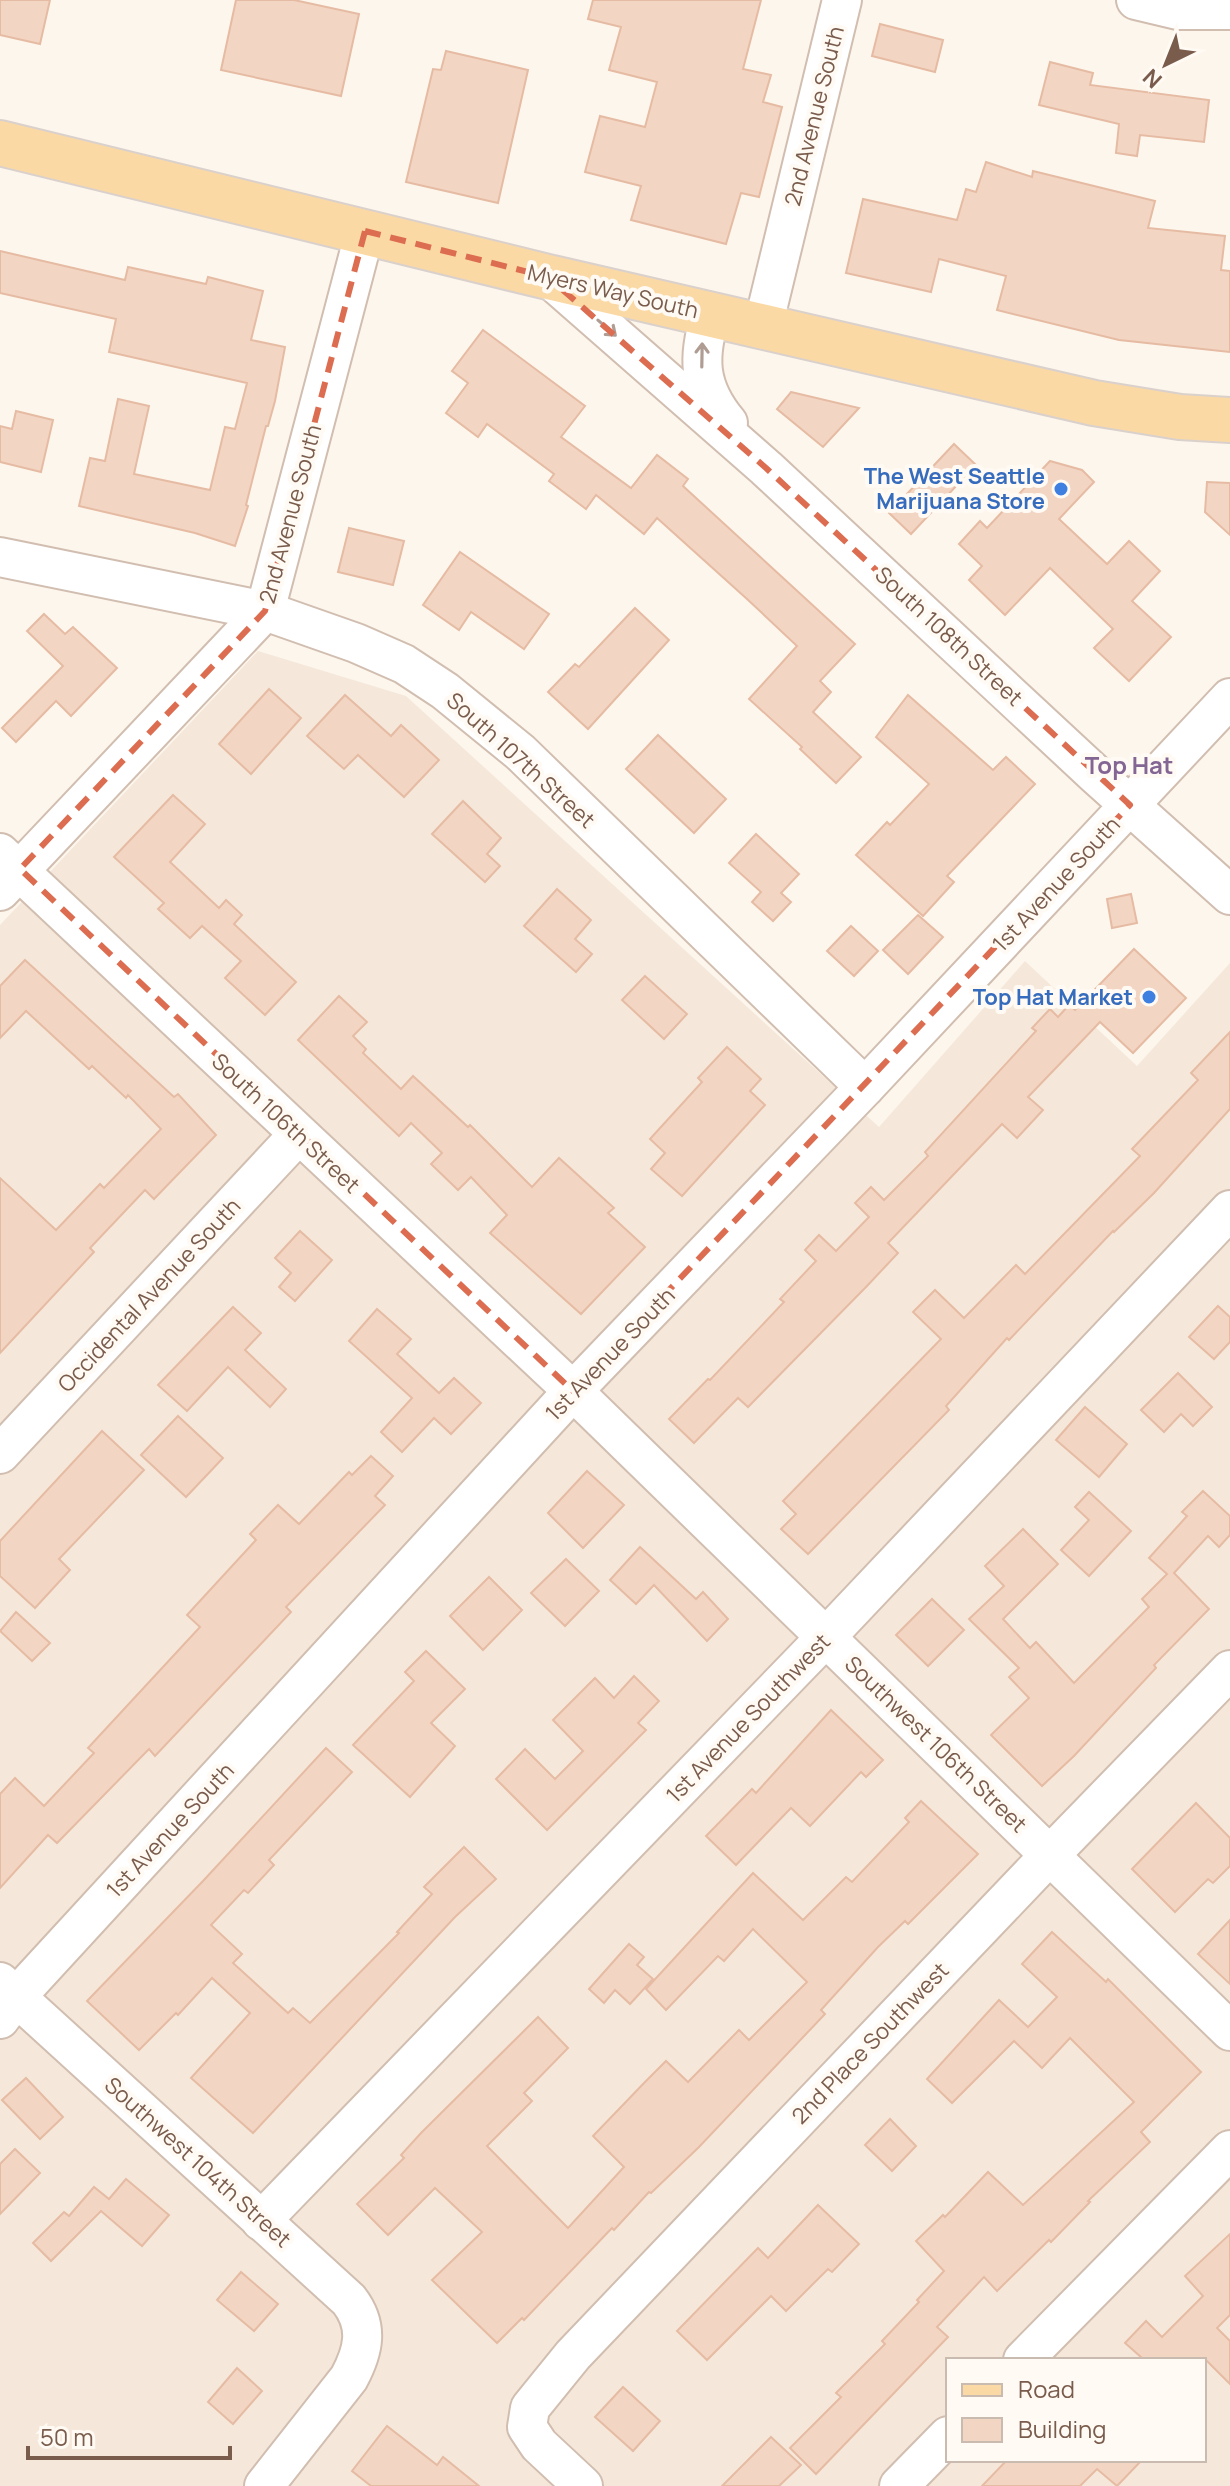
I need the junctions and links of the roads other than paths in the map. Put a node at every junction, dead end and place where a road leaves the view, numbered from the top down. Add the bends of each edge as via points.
1 (842, 0) edge
2 (1136, 0) edge
3 (1230, 10) edge
4 (0, 143) edge
5 (365, 231) junction
6 (548, 277) junction
7 (711, 314) junction
8 (763, 326) junction
9 (1230, 420) edge
10 (766, 468) junction
11 (0, 557) edge
12 (265, 611) junction
13 (1230, 698) edge
14 (1130, 805) junction
15 (7, 871) edge
16 (1230, 895) edge
17 (865, 1087) junction
18 (298, 1135) junction
19 (1230, 1210) edge
20 (573, 1391) junction
21 (0, 1454) edge
22 (826, 1637) junction
23 (1230, 1670) edge
24 (1050, 1855) junction
25 (5, 1999) edge
26 (1230, 2031) edge
27 (1230, 2150) edge
28 (261, 2221) junction
29 (1025, 2358) edge
30 (946, 2438) edge
31 (264, 2486) edge
32 (583, 2486) edge
33 (899, 2486) edge

1 - 8 street, 2nd Avenue South
2 - 3 street via 1178,10
4 - 5 main road, Myers Way South
5 - 6 main road, Myers Way South
5 - 12 street, 2nd Avenue South
6 - 7 main road, Myers Way South
6 -> 10 street, South 108th Street
7 - 8 main road, Myers Way South
10 -> 7 street, South 108th Street via 717,410 704,383 703,339
8 - 9 main road, Myers Way South via 1137,412
10 - 14 street, South 108th Street
11 - 12 street, South 107th Street
12 - 15 street, 2nd Avenue South
12 - 17 street, South 107th Street via 404,664 445,691 520,752
13 - 14 street, 1st Avenue South
14 - 16 street, South 108th Street
14 - 17 street, 1st Avenue South
15 - 18 street, South 106th Street
17 - 20 street, 1st Avenue South
18 - 20 street, South 106th Street
18 - 21 street, Occidental Avenue South
19 - 22 street, 1st Avenue Southwest
20 - 22 street, Southwest 106th Street
20 - 25 street, 1st Avenue South
22 - 24 street, Southwest 106th Street
22 - 28 street, 1st Avenue Southwest
23 - 24 street, 2nd Place Southwest
24 - 26 street, Southwest 106th Street
24 - 32 street, 2nd Place Southwest via 573,2355 530,2408 527,2427 539,2445
25 - 28 street, Southwest 104th Street
27 - 29 street
28 - 31 street, Southwest 104th Street via 349,2300 360,2314 362,2337 349,2378
30 - 33 street

